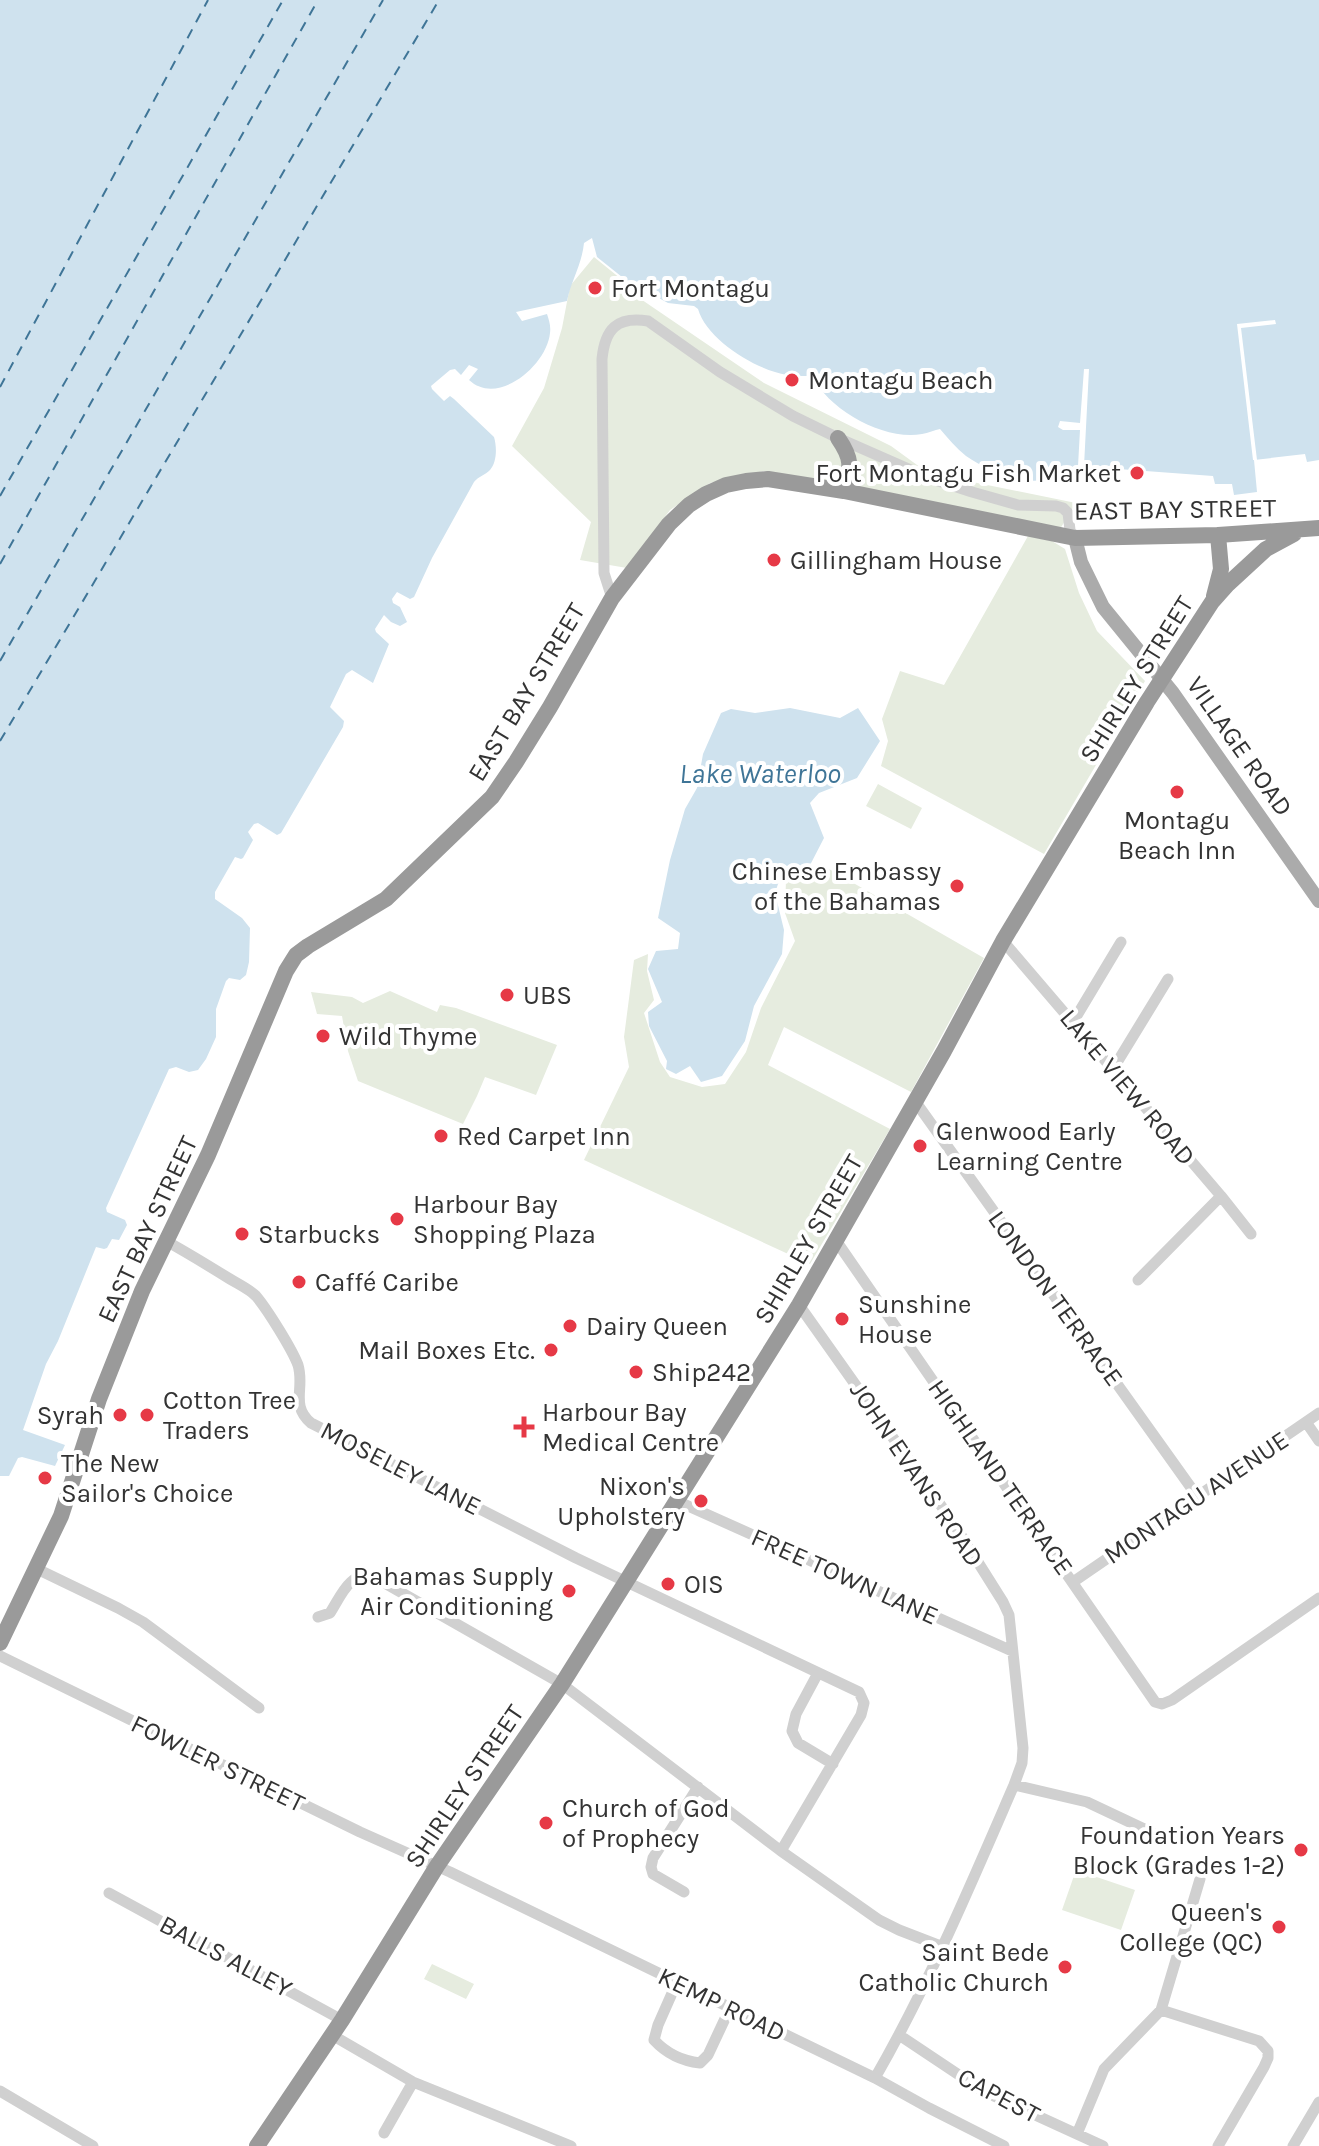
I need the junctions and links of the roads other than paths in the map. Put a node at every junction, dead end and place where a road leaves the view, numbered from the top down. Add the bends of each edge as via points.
1 (838, 438) junction
2 (844, 491) junction
3 (1311, 529) edge
4 (1218, 535) junction
5 (1075, 538) junction
6 (612, 598) junction
7 (1212, 602) junction
8 (1163, 680) junction
9 (1319, 901) edge
10 (1003, 941) junction
11 (1121, 942) dead end
12 (1168, 979) dead end
13 (1073, 1022) junction
14 (1113, 1069) junction
15 (915, 1101) junction
16 (1221, 1196) junction
17 (1251, 1234) dead end
18 (166, 1241) junction
19 (837, 1242) junction
20 (1138, 1280) dead end
21 (799, 1305) junction
22 (1319, 1413) edge
23 (1306, 1422) junction
24 (1319, 1441) edge
25 (1197, 1496) junction
26 (677, 1501) junction
27 (35, 1568) junction
28 (628, 1581) junction
29 (1073, 1582) junction
30 (1319, 1598) edge
31 (318, 1617) dead end
32 (0, 1643) edge
33 (1012, 1651) junction
34 (0, 1656) edge
35 (818, 1673) junction
36 (562, 1684) junction
37 (259, 1708) dead end
38 (833, 1764) junction
39 (1014, 1785) junction
40 (698, 1787) junction
41 (1157, 1835) dead end
42 (781, 1851) junction
43 (437, 1866) junction
44 (1200, 1879) dead end
45 (684, 1892) dead end
46 (109, 1893) dead end
47 (943, 1947) junction
48 (677, 1982) junction
49 (730, 2008) junction
50 (1161, 2010) junction
51 (342, 2020) junction
52 (332, 2035) junction
53 (899, 2035) junction
54 (875, 2078) junction
55 (413, 2082) junction
56 (0, 2091) edge
57 (1319, 2102) edge
58 (384, 2133) dead end
59 (1077, 2134) junction
60 (93, 2146) edge
61 (257, 2146) edge
62 (571, 2146) edge
63 (1004, 2146) edge
64 (1103, 2146) edge
65 (1218, 2146) edge
66 (1293, 2146) edge

1 - 2 highway via 849,455
1 - 5 street via 972,492 1018,505 1063,508
1 - 6 street via 732,379 648,321 621,322 604,344 601,374 604,573
2 - 5 highway, EAST BAY STREET
2 - 6 highway, EAST BAY STREET via 768,479 726,485 706,494 669,524
3 - 4 highway, EAST BAY STREET
3 - 7 highway, SHIRLEY STREET via 1266,549
4 - 5 highway, EAST BAY STREET
4 - 7 highway via 1221,569
5 - 8 main road, VILLAGE ROAD via 1103,607
6 - 18 highway, EAST BAY STREET via 492,797 377,906 296,955
7 - 8 highway, SHIRLEY STREET
8 - 9 main road, VILLAGE ROAD
8 - 10 highway, SHIRLEY STREET
10 - 13 street, LAKE VIEW ROAD
10 - 15 highway, SHIRLEY STREET
11 - 13 street
12 - 14 street
13 - 14 street, LAKE VIEW ROAD
14 - 16 street, LAKE VIEW ROAD
15 - 19 highway, SHIRLEY STREET
15 - 25 street, LONDON TERRACE
16 - 17 street, LAKE VIEW ROAD
16 - 20 street
18 - 27 highway, EAST BAY STREET via 116,1355 61,1516
18 - 28 street, MOSELEY LANE via 255,1295 297,1364 299,1408 311,1423
19 - 21 highway, SHIRLEY STREET
19 - 29 street, HIGHLAND TERRACE
21 - 26 highway, SHIRLEY STREET
21 - 33 street, JOHN EVANS ROAD via 1003,1602
22 - 23 street, MONTAGU AVENUE
23 - 24 street
23 - 25 street, MONTAGU AVENUE
25 - 29 street, MONTAGU AVENUE
26 - 28 highway, SHIRLEY STREET
26 - 33 street, FREE TOWN LANE
27 - 32 highway, EAST BAY STREET
27 - 37 street via 143,1622
28 - 35 street, MOSELEY LANE
28 - 36 highway, SHIRLEY STREET
29 - 30 street, HIGHLAND TERRACE via 1160,1704
31 - 36 street via 330,1613 356,1577 364,1574
33 - 39 street, JOHN EVANS ROAD via 1023,1748
34 - 43 street, FOWLER STREET
35 - 38 street via 792,1731 798,1743
35 - 38 street, MOSELEY LANE via 855,1689 864,1703
36 - 40 street
36 - 43 highway, SHIRLEY STREET
38 - 42 street
39 - 41 street via 1087,1802
39 - 47 street, JOHN EVANS ROAD
40 - 42 street
40 - 45 street via 651,1867 653,1874
42 - 47 street via 879,1920
43 - 48 street, KEMP ROAD
43 - 51 highway, SHIRLEY STREET
44 - 50 street
46 - 51 street, BALLS ALLEY
47 - 53 street, JOHN EVANS ROAD
48 - 49 street, KEMP ROAD
48 - 49 street via 654,2040 664,2050 700,2063
49 - 54 street, KEMP ROAD
50 - 59 street via 1104,2069
50 - 65 street via 1259,2041 1268,2051
51 - 52 highway, SHIRLEY STREET
52 - 55 street
52 - 61 highway, SHIRLEY STREET
53 - 54 street, JOHN EVANS ROAD
53 - 59 street, CAPEST via 983,2091
54 - 63 street, KEMP ROAD
55 - 58 street
55 - 62 street
56 - 60 street
57 - 66 street
59 - 64 street, CAPEST

